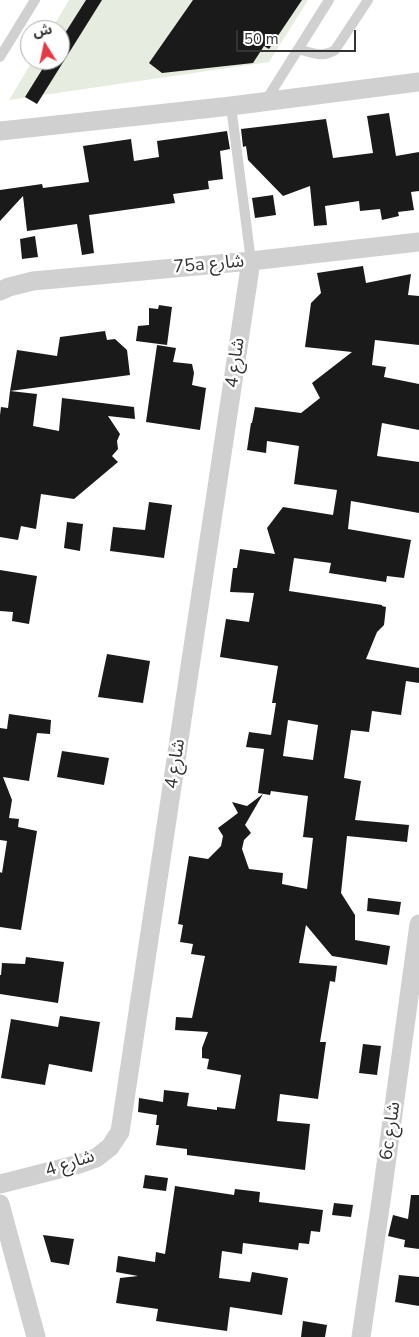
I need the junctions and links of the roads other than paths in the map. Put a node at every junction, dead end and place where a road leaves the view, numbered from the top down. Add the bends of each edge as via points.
1 (35, 0) edge
2 (329, 0) edge
3 (368, 0) edge
4 (298, 48) junction
5 (0, 57) edge
6 (419, 82) edge
7 (265, 102) junction
8 (231, 106) junction
9 (0, 131) edge
10 (419, 242) edge
11 (251, 262) junction
12 (0, 291) edge
13 (419, 924) edge
14 (414, 988) edge
15 (0, 1184) edge
16 (0, 1204) edge
17 (36, 1337) edge
18 (360, 1337) edge

1 - 5 lane
2 - 4 lane
3 - 4 lane via 330,54
4 - 7 lane
6 - 7 street
7 - 8 street
8 - 9 street
8 - 11 lane
10 - 11 street, 75a شارع
11 - 12 street, 75a شارع via 33,282
11 - 15 street, شارع 4 via 120,1132 110,1147 96,1158
13 - 14 street, 6c شارع
14 - 18 street, 6c شارع
16 - 17 street

